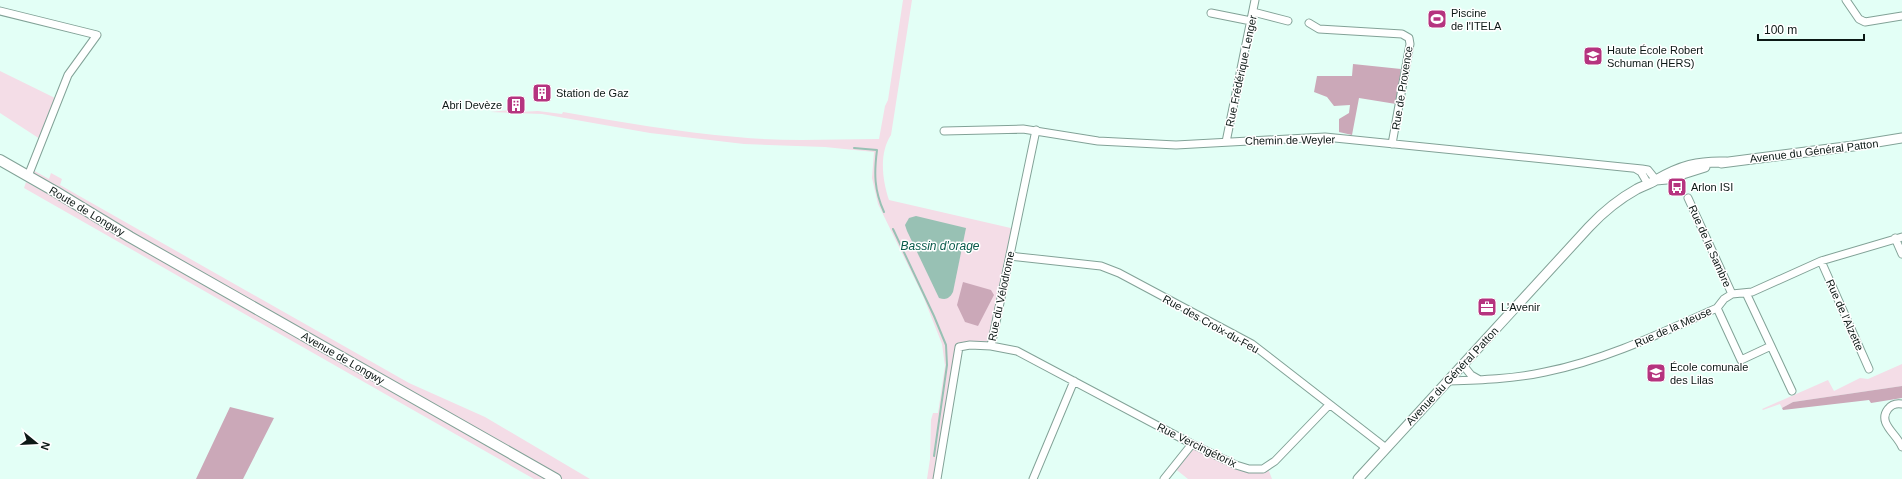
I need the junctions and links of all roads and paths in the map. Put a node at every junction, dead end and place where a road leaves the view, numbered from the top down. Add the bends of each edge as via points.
1 (1255, 0) edge
2 (1846, 0) edge
3 (0, 10) edge
4 (1252, 12) junction
5 (1211, 13) dead end
6 (1902, 16) edge
7 (1251, 21) junction
8 (1288, 21) dead end
9 (1309, 24) dead end
10 (944, 130) dead end
11 (1036, 130) junction
12 (1902, 138) edge
13 (1226, 142) junction
14 (1392, 144) junction
15 (0, 160) edge
16 (0, 168) edge
17 (27, 179) junction
18 (1652, 182) junction
19 (1688, 198) dead end
20 (130, 237) joint
21 (1898, 237) edge
22 (1902, 254) edge
23 (1010, 256) junction
24 (1821, 261) junction
25 (1746, 293) junction
26 (1732, 294) junction
27 (1717, 308) junction
28 (991, 346) junction
29 (1771, 346) junction
30 (1463, 365) junction
31 (1869, 369) dead end
32 (1480, 380) junction
33 (1074, 381) junction
34 (1448, 381) junction
35 (1792, 391) dead end
36 (1902, 404) edge
37 (1329, 405) junction
38 (1192, 444) junction
39 (1902, 447) edge
40 (1386, 448) junction
41 (556, 479) edge
42 (937, 479) edge
43 (1034, 479) edge
44 (1164, 479) edge
45 (1358, 479) edge

1 - 4 street, Rue Frédérique Lenger
2 - 6 street via 1859,19 1865,22
3 - 17 street via 97,35 68,75
4 - 7 street, Rue Frédérique Lenger
4 - 8 street
5 - 7 street
7 - 13 street, Rue Frédérique Lenger
9 - 14 street, Rue de Provence via 1319,29 1402,34 1409,38
10 - 11 street, Chemin de Weyler
11 - 13 street, Chemin de Weyler via 1139,145
11 - 23 street, Rue du Vélodrome
12 - 18 main road, Avenue du Général Patton via 1726,162 1708,161 1665,173
13 - 14 street, Chemin de Weyler via 1325,137
14 - 18 street, Chemin de Weyler via 1648,170
15 - 17 main road, Route de Longwy
16 - 17 main road, Route de Longwy
17 - 20 main road, Route de Longwy
18 - 30 main road, Avenue du Général Patton via 1597,218
19 - 26 street, Rue de la Sambre
20 - 41 main road, Avenue de Longwy
21 - 22 street
21 - 24 street
23 - 28 street, Rue du Vélodrome
23 - 37 street, Rue des Croix-du-Feu via 1101,266 1119,273 1252,344
24 - 25 street
24 - 31 street, Rue de l'Alzette
25 - 26 street
25 - 29 street, Rue de la Sambre
26 - 27 street, Rue de la Meuse
27 - 29 street via 1741,360
27 - 32 street, Rue de la Meuse via 1623,349 1579,364 1544,373
28 - 33 street, Rue Vercingétorix via 1017,351
28 - 42 street, Rue du Vélodrome via 959,347
29 - 35 street, Rue de la Sambre
30 - 32 street via 1471,375
30 - 34 main road, Avenue du Général Patton
32 - 34 street, Rue de la Meuse
33 - 38 street, Rue Vercingétorix
33 - 43 street
34 - 40 main road, Avenue du Général Patton
36 - 39 street via 1891,406 1885,418 1886,425 1897,436
37 - 38 street, Rue Vercingétorix via 1274,461 1262,469 1236,465
37 - 40 street, Rue des Croix-du-Feu
38 - 44 street
40 - 45 main road, Avenue du Général Patton

